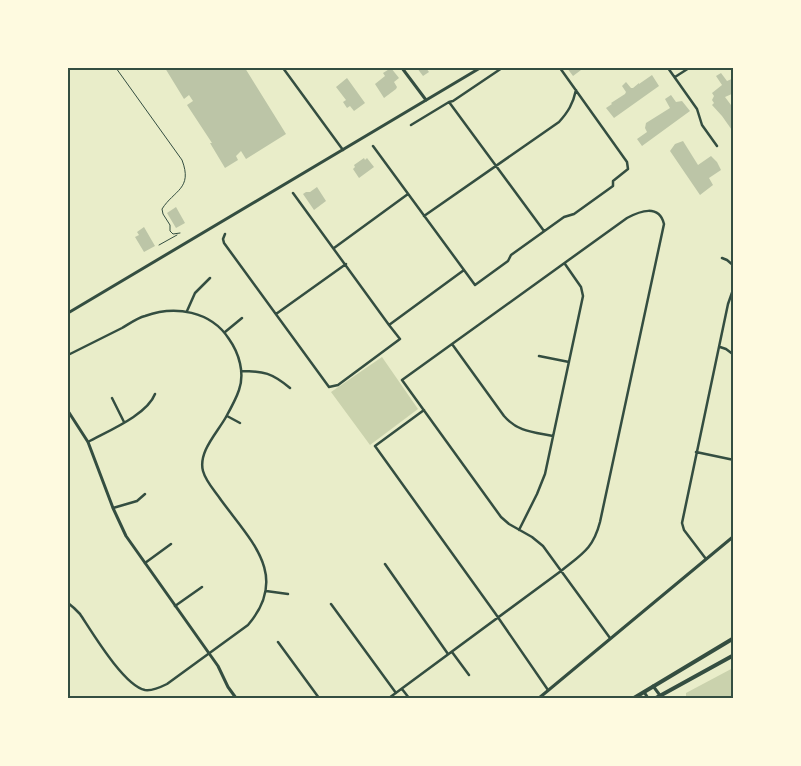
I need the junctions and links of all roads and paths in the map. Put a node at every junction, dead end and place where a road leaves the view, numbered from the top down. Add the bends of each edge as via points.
1 (116, 68) edge
2 (283, 68) edge
3 (402, 68) edge
4 (480, 68) edge
5 (502, 68) edge
6 (560, 68) edge
7 (668, 68) edge
8 (689, 68) edge
9 (675, 77) junction
10 (576, 90) junction
11 (426, 100) junction
12 (449, 102) junction
13 (411, 125) dead end
14 (373, 146) dead end
15 (717, 146) dead end
16 (343, 150) junction
17 (497, 166) junction
18 (293, 193) dead end
19 (408, 194) junction
20 (424, 216) junction
21 (544, 231) junction
22 (224, 234) dead end
23 (159, 246) dead end
24 (334, 248) junction
25 (722, 258) dead end
26 (565, 263) junction
27 (346, 264) junction
28 (734, 266) edge
29 (464, 270) junction
30 (210, 278) dead end
31 (734, 287) edge
32 (186, 311) junction
33 (68, 313) edge
34 (276, 314) junction
35 (242, 318) dead end
36 (389, 325) junction
37 (225, 332) junction
38 (452, 344) junction
39 (720, 347) junction
40 (68, 355) edge
41 (734, 355) edge
42 (539, 356) dead end
43 (569, 362) junction
44 (241, 371) junction
45 (290, 388) dead end
46 (156, 394) dead end
47 (112, 398) dead end
48 (424, 410) junction
49 (68, 411) edge
50 (227, 416) junction
51 (124, 422) junction
52 (240, 422) dead end
53 (553, 436) junction
54 (88, 442) junction
55 (696, 452) junction
56 (734, 460) edge
57 (145, 494) dead end
58 (113, 508) junction
59 (519, 530) junction
60 (734, 536) edge
61 (171, 544) dead end
62 (706, 559) junction
63 (145, 564) junction
64 (384, 564) dead end
65 (561, 571) junction
66 (202, 587) dead end
67 (266, 591) junction
68 (288, 594) dead end
69 (68, 603) edge
70 (331, 604) dead end
71 (175, 606) junction
72 (497, 618) junction
73 (610, 638) junction
74 (734, 638) edge
75 (278, 642) dead end
76 (452, 652) junction
77 (210, 654) junction
78 (448, 655) junction
79 (734, 655) edge
80 (469, 675) dead end
81 (653, 686) junction
82 (402, 689) junction
83 (548, 690) junction
84 (644, 692) junction
85 (396, 693) junction
86 (236, 698) edge
87 (319, 698) edge
88 (389, 698) edge
89 (409, 698) edge
90 (539, 698) edge
91 (634, 698) edge
92 (648, 698) edge
93 (659, 698) edge

1 - 23 path via 184,165 182,186 162,209 170,231 180,233
2 - 16 street
3 - 11 street
4 - 11 street
5 - 12 street
6 - 10 street
7 - 9 street
8 - 9 street
9 - 15 street via 698,109 702,125
10 - 17 street via 574,102 558,122
10 - 21 street via 628,162 628,169 613,181 613,186
11 - 16 street
12 - 13 street
12 - 17 street
14 - 19 street
16 - 33 street
17 - 20 street
17 - 21 street
18 - 24 street
19 - 20 street
19 - 24 street
20 - 29 street
21 - 29 street via 476,286
22 - 34 street via 224,243
24 - 27 street
25 - 28 street
26 - 38 street
26 - 43 street via 581,286 583,296
26 - 65 street via 627,218 650,210 663,219 597,533 587,550
27 - 34 street
27 - 36 street
29 - 36 street
30 - 32 street via 195,293
31 - 39 street
32 - 37 street via 206,318
32 - 40 street via 169,310 145,316
34 - 36 street via 329,387 338,386 400,339
35 - 37 street
37 - 44 street via 234,345
38 - 48 street via 402,380
38 - 53 street via 512,425
39 - 41 street
39 - 55 street
42 - 43 street
43 - 53 street
44 - 45 street via 270,373
44 - 50 street via 240,387
46 - 51 street via 146,407
47 - 51 street
48 - 59 street via 501,517
48 - 72 street via 374,446
49 - 54 street
50 - 52 street
50 - 67 street via 206,449 202,465 208,481 260,554 266,575
51 - 54 street
53 - 59 street via 545,474
54 - 58 street
55 - 56 street
55 - 62 street via 682,523
57 - 58 street via 137,501
58 - 63 street via 126,536
59 - 65 street via 543,546
60 - 62 street
61 - 63 street
62 - 73 street
63 - 71 street
64 - 78 street
65 - 72 street
65 - 73 street
66 - 71 street
67 - 68 street
67 - 77 street via 260,610 248,625
69 - 77 street via 80,614 123,674 145,690 167,684
70 - 85 street
71 - 77 street
72 - 76 street
72 - 83 street
73 - 83 street
74 - 81 main road
75 - 87 street
76 - 78 street
76 - 80 street
77 - 86 street
78 - 82 street
79 - 93 main road
81 - 84 main road
81 - 93 street
82 - 85 street
82 - 89 street
83 - 90 street
84 - 91 main road
84 - 92 street
85 - 88 street

